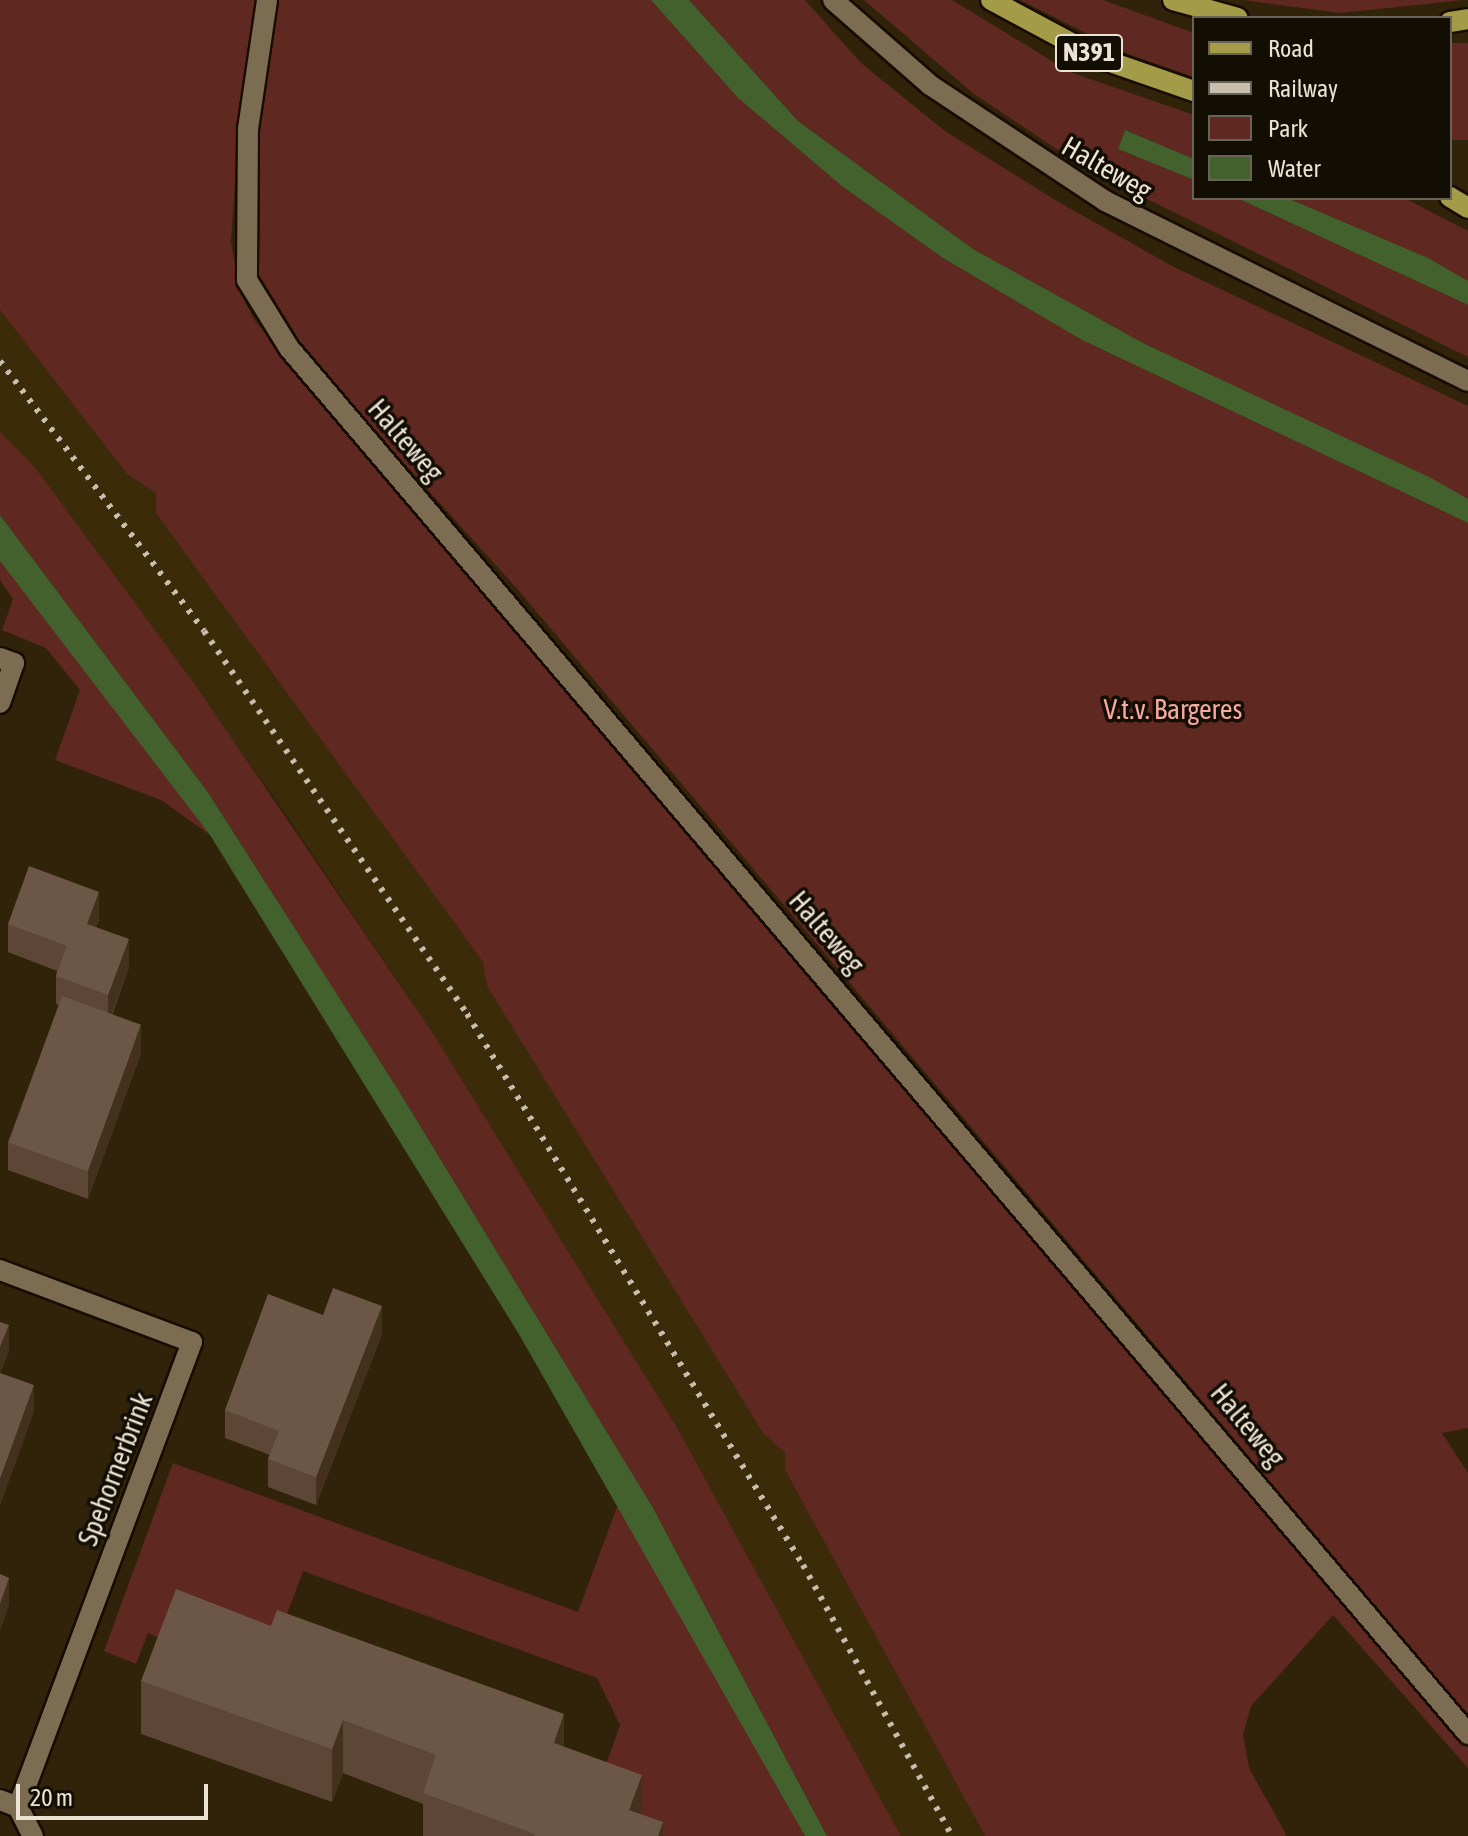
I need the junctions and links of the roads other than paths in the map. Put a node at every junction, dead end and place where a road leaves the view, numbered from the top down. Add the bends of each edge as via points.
1 (267, 0) edge
2 (833, 0) edge
3 (991, 0) edge
4 (1173, 0) edge
5 (1231, 16) edge
6 (1192, 90) edge
7 (1468, 381) edge
8 (0, 658) edge
9 (0, 703) edge
10 (0, 1270) edge
11 (1468, 1734) edge
12 (9, 1804) edge
13 (33, 1836) edge

1 - 11 street, Halteweg via 248,129 247,280 289,348
2 - 7 street, Halteweg via 930,85 1093,193
3 - 6 main road, N391 via 1099,58
4 - 5 main road
8 - 9 street via 14,663
10 - 12 street, Spehornerbrink via 192,1342
12 - 13 street, Spehornerbrink

